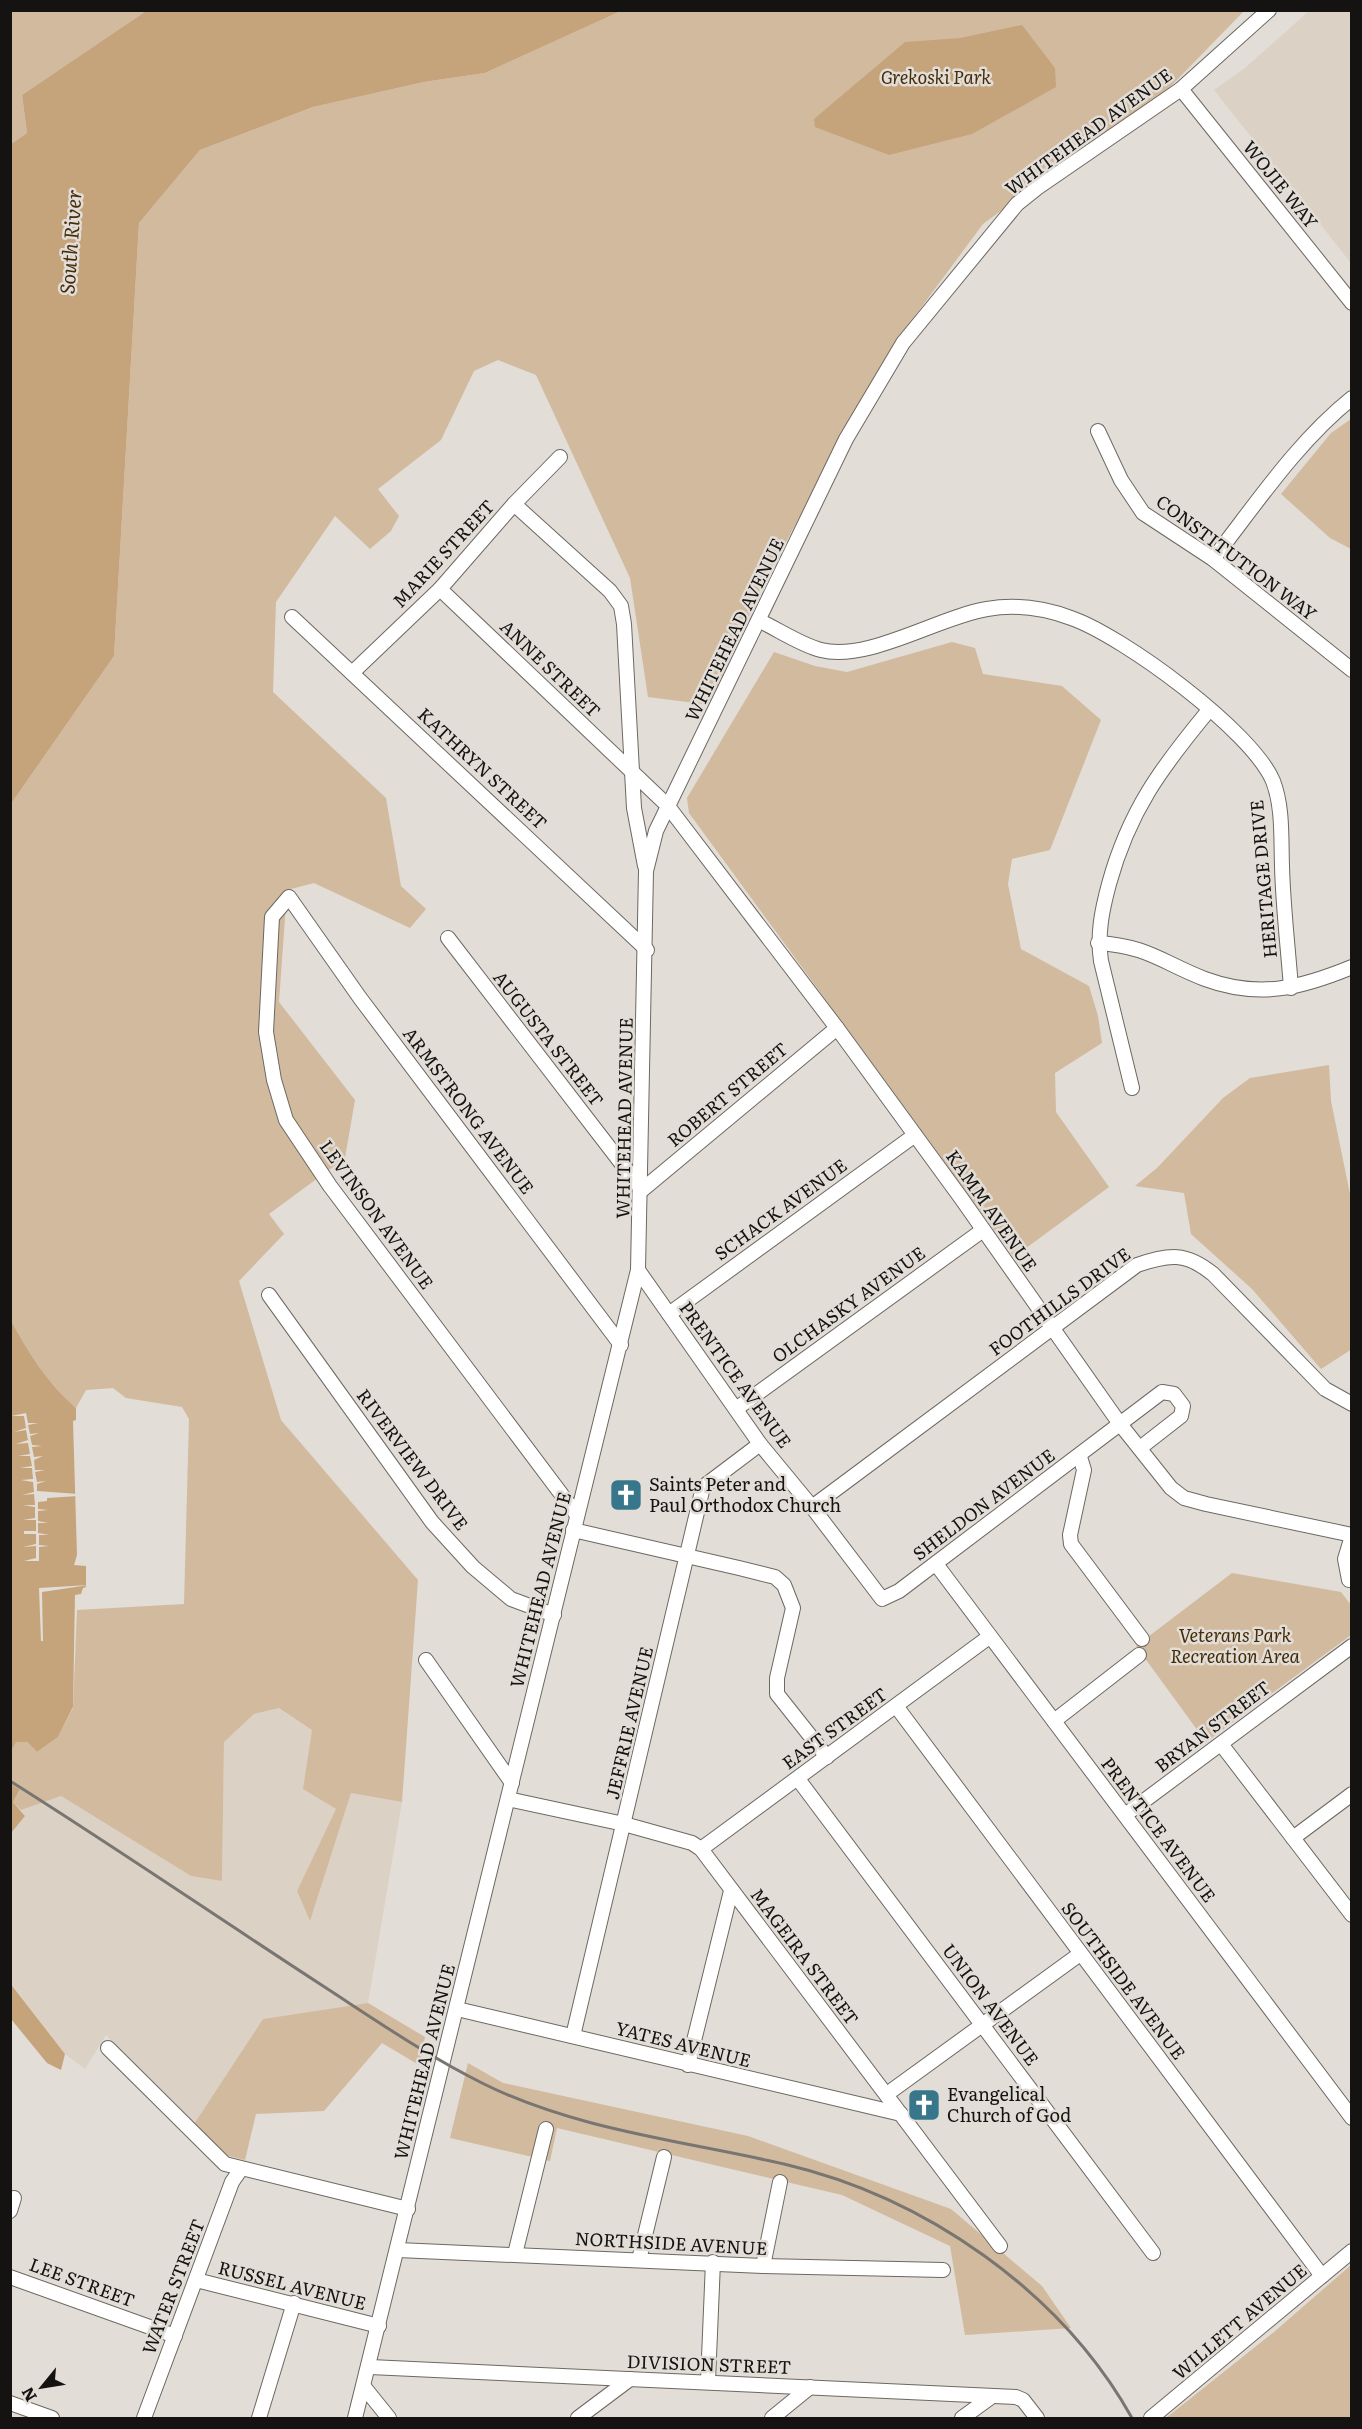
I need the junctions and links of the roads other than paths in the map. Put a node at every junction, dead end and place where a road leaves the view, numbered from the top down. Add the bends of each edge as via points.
1 (1269, 10) edge
2 (1181, 89) junction
3 (1352, 303) edge
4 (1352, 398) edge
5 (1098, 431) dead end
6 (560, 457) dead end
7 (514, 504) junction
8 (1213, 559) junction
9 (440, 589) junction
10 (292, 617) dead end
11 (760, 621) junction
12 (1352, 670) edge
13 (352, 673) junction
14 (1209, 710) junction
15 (634, 776) junction
16 (668, 805) junction
17 (646, 871) junction
18 (289, 897) joint
19 (448, 938) dead end
20 (1098, 943) junction
21 (646, 950) junction
22 (1352, 967) edge
23 (1291, 988) junction
24 (837, 1028) junction
25 (1132, 1088) dead end
26 (915, 1135) junction
27 (642, 1190) junction
28 (983, 1230) junction
29 (638, 1270) junction
30 (269, 1295) dead end
31 (669, 1314) junction
32 (1053, 1330) junction
33 (621, 1345) junction
34 (1352, 1404) edge
35 (736, 1409) junction
36 (1120, 1424) junction
37 (760, 1444) junction
38 (1140, 1448) junction
39 (1080, 1456) junction
40 (812, 1507) junction
41 (577, 1515) junction
42 (573, 1530) junction
43 (1352, 1536) edge
44 (688, 1557) junction
45 (936, 1564) junction
46 (1349, 1580) dead end
47 (871, 1585) joint
48 (554, 1615) junction
49 (989, 1637) junction
50 (1142, 1639) dead end
51 (1352, 1646) edge
52 (1139, 1655) dead end
53 (426, 1660) dead end
54 (896, 1706) junction
55 (1053, 1721) junction
56 (1221, 1744) junction
57 (827, 1757) junction
58 (798, 1779) junction
59 (512, 1783) junction
60 (1352, 1794) edge
61 (508, 1799) junction
62 (1125, 1815) junction
63 (624, 1824) junction
64 (1293, 1838) junction
65 (702, 1850) junction
66 (731, 1891) junction
67 (1352, 1915) edge
68 (1080, 1954) junction
69 (457, 2009) junction
70 (984, 2026) junction
71 (573, 2036) junction
72 (108, 2048) dead end
73 (688, 2065) junction
74 (887, 2094) junction
75 (901, 2114) junction
76 (1352, 2118) edge
77 (546, 2129) dead end
78 (664, 2157) dead end
79 (241, 2169) junction
80 (780, 2182) dead end
81 (408, 2209) junction
82 (1000, 2246) dead end
83 (398, 2250) junction
84 (1352, 2251) edge
85 (1153, 2253) dead end
86 (515, 2254) junction
87 (639, 2260) junction
88 (713, 2262) junction
89 (763, 2266) junction
90 (943, 2270) dead end
91 (1322, 2276) junction
92 (10, 2277) edge
93 (196, 2280) junction
94 (294, 2303) junction
95 (379, 2326) junction
96 (175, 2336) junction
97 (370, 2367) junction
98 (630, 2379) junction
99 (708, 2381) junction
100 (364, 2387) junction
101 (810, 2387) junction
102 (991, 2397) junction
103 (10, 2403) edge
104 (52, 2418) edge
105 (144, 2418) edge
106 (259, 2418) edge
107 (356, 2418) edge
108 (389, 2418) edge
109 (578, 2418) edge
110 (772, 2418) edge
111 (962, 2418) edge
112 (1037, 2418) edge
113 (1151, 2418) edge

1 - 2 street, WHITEHEAD AVENUE
2 - 3 street, WOJIE WAY
2 - 11 street, WHITEHEAD AVENUE via 1017,204 903,343 846,439
4 - 8 street via 1305,442
5 - 8 street, CONSTITUTION WAY via 1121,480 1143,513
6 - 7 street, MARIE STREET
7 - 9 street, MARIE STREET
7 - 15 street via 610,591 621,606
8 - 12 street, CONSTITUTION WAY
9 - 13 street, MARIE STREET
9 - 15 street, ANNE STREET
10 - 13 street, KATHRYN STREET
11 - 14 street, HERITAGE DRIVE via 821,650 848,653 987,609 1027,606 1072,618 1130,649
11 - 16 street, WHITEHEAD AVENUE
13 - 21 street, KATHRYN STREET
14 - 20 street via 1176,750 1129,823 1101,914
14 - 23 street, HERITAGE DRIVE via 1245,741 1274,782 1281,818
15 - 16 street, ANNE STREET
15 - 17 street via 634,808
16 - 17 street, WHITEHEAD AVENUE via 656,831
16 - 24 street, KAMM AVENUE
17 - 21 street, WHITEHEAD AVENUE
18 - 33 street, ARMSTRONG AVENUE via 360,998
18 - 41 street, LEVINSON AVENUE via 272,917 266,1032 286,1120 330,1186
19 - 27 street, AUGUSTA STREET
20 - 23 street via 1151,952 1205,979 1242,989
20 - 25 street
21 - 27 street, WHITEHEAD AVENUE
22 - 23 street
24 - 26 street, KAMM AVENUE
24 - 27 street, ROBERT STREET
26 - 28 street, KAMM AVENUE
26 - 31 street, SCHACK AVENUE
27 - 29 street, WHITEHEAD AVENUE
28 - 32 street, KAMM AVENUE
28 - 35 street, OLCHASKY AVENUE
29 - 31 street, PRENTICE AVENUE
29 - 33 street, WHITEHEAD AVENUE
30 - 48 street, RIVERVIEW DRIVE via 432,1522 473,1567 511,1599
31 - 35 street, PRENTICE AVENUE
32 - 34 street, FOOTHILLS DRIVE via 1137,1265 1177,1256 1198,1262 1213,1274 1325,1389
32 - 36 street, KAMM AVENUE
32 - 40 street, FOOTHILLS DRIVE
33 - 41 street, WHITEHEAD AVENUE
35 - 37 street, PRENTICE AVENUE
36 - 38 street, KAMM AVENUE
36 - 38 street, SHELDON AVENUE via 1162,1392 1174,1394 1180,1400 1181,1416
36 - 39 street, SHELDON AVENUE
37 - 40 street, PRENTICE AVENUE
37 - 44 street, JEFFRIE AVENUE via 704,1487
38 - 43 street, KAMM AVENUE via 1171,1488 1184,1497
39 - 45 street, SHELDON AVENUE
39 - 50 street via 1084,1470 1071,1544
40 - 47 street, PRENTICE AVENUE
41 - 42 street, WHITEHEAD AVENUE
42 - 44 street
42 - 48 street, WHITEHEAD AVENUE
43 - 46 street via 1345,1559
44 - 57 street via 775,1577 784,1585 794,1608 777,1678 777,1694
44 - 63 street, JEFFRIE AVENUE
45 - 47 street, SHELDON AVENUE via 888,1599 882,1599
45 - 49 street, PRENTICE AVENUE
48 - 59 street, WHITEHEAD AVENUE
49 - 54 street, EAST STREET
49 - 55 street, PRENTICE AVENUE
51 - 56 street, BRYAN STREET
52 - 55 street
53 - 59 street
54 - 57 street, EAST STREET
54 - 68 street, SOUTHSIDE AVENUE
55 - 62 street, PRENTICE AVENUE
56 - 62 street, BRYAN STREET
56 - 64 street
57 - 58 street, EAST STREET
58 - 65 street, EAST STREET
58 - 70 street, UNION AVENUE
59 - 61 street, WHITEHEAD AVENUE
60 - 64 street
61 - 63 street
61 - 69 street, WHITEHEAD AVENUE
62 - 76 street, PRENTICE AVENUE
63 - 65 street via 692,1843
63 - 71 street, JEFFRIE AVENUE
64 - 67 street
65 - 66 street, MAGEIRA STREET
66 - 73 street
66 - 74 street, MAGEIRA STREET
68 - 70 street
68 - 91 street, SOUTHSIDE AVENUE
69 - 71 street, YATES AVENUE
69 - 81 street, WHITEHEAD AVENUE
70 - 74 street
70 - 85 street, UNION AVENUE
71 - 73 street, YATES AVENUE
72 - 79 street via 225,2164
73 - 75 street, YATES AVENUE
74 - 75 street, MAGEIRA STREET
75 - 82 street, MAGEIRA STREET
77 - 86 street
78 - 87 street
79 - 81 street
79 - 93 street, WATER STREET via 232,2182
80 - 89 street
81 - 83 street, WHITEHEAD AVENUE
83 - 86 street, NORTHSIDE AVENUE
83 - 95 street, WHITEHEAD AVENUE
84 - 91 street, WILLETT AVENUE
86 - 87 street, NORTHSIDE AVENUE
87 - 88 street, NORTHSIDE AVENUE
88 - 89 street, NORTHSIDE AVENUE
88 - 99 street
89 - 90 street, NORTHSIDE AVENUE
91 - 113 street, WILLETT AVENUE
92 - 96 street, LEE STREET
93 - 94 street, RUSSEL AVENUE
93 - 96 street, WATER STREET
94 - 95 street, RUSSEL AVENUE
94 - 106 street
95 - 97 street, WHITEHEAD AVENUE
96 - 105 street, WATER STREET
97 - 98 street, DIVISION STREET
97 - 100 street, WHITEHEAD AVENUE
98 - 99 street, DIVISION STREET
98 - 109 street
99 - 101 street, DIVISION STREET
100 - 107 street, WHITEHEAD AVENUE
100 - 108 street
101 - 102 street, DIVISION STREET
101 - 110 street
102 - 111 street
102 - 112 street, DIVISION STREET via 1023,2400
103 - 104 street

